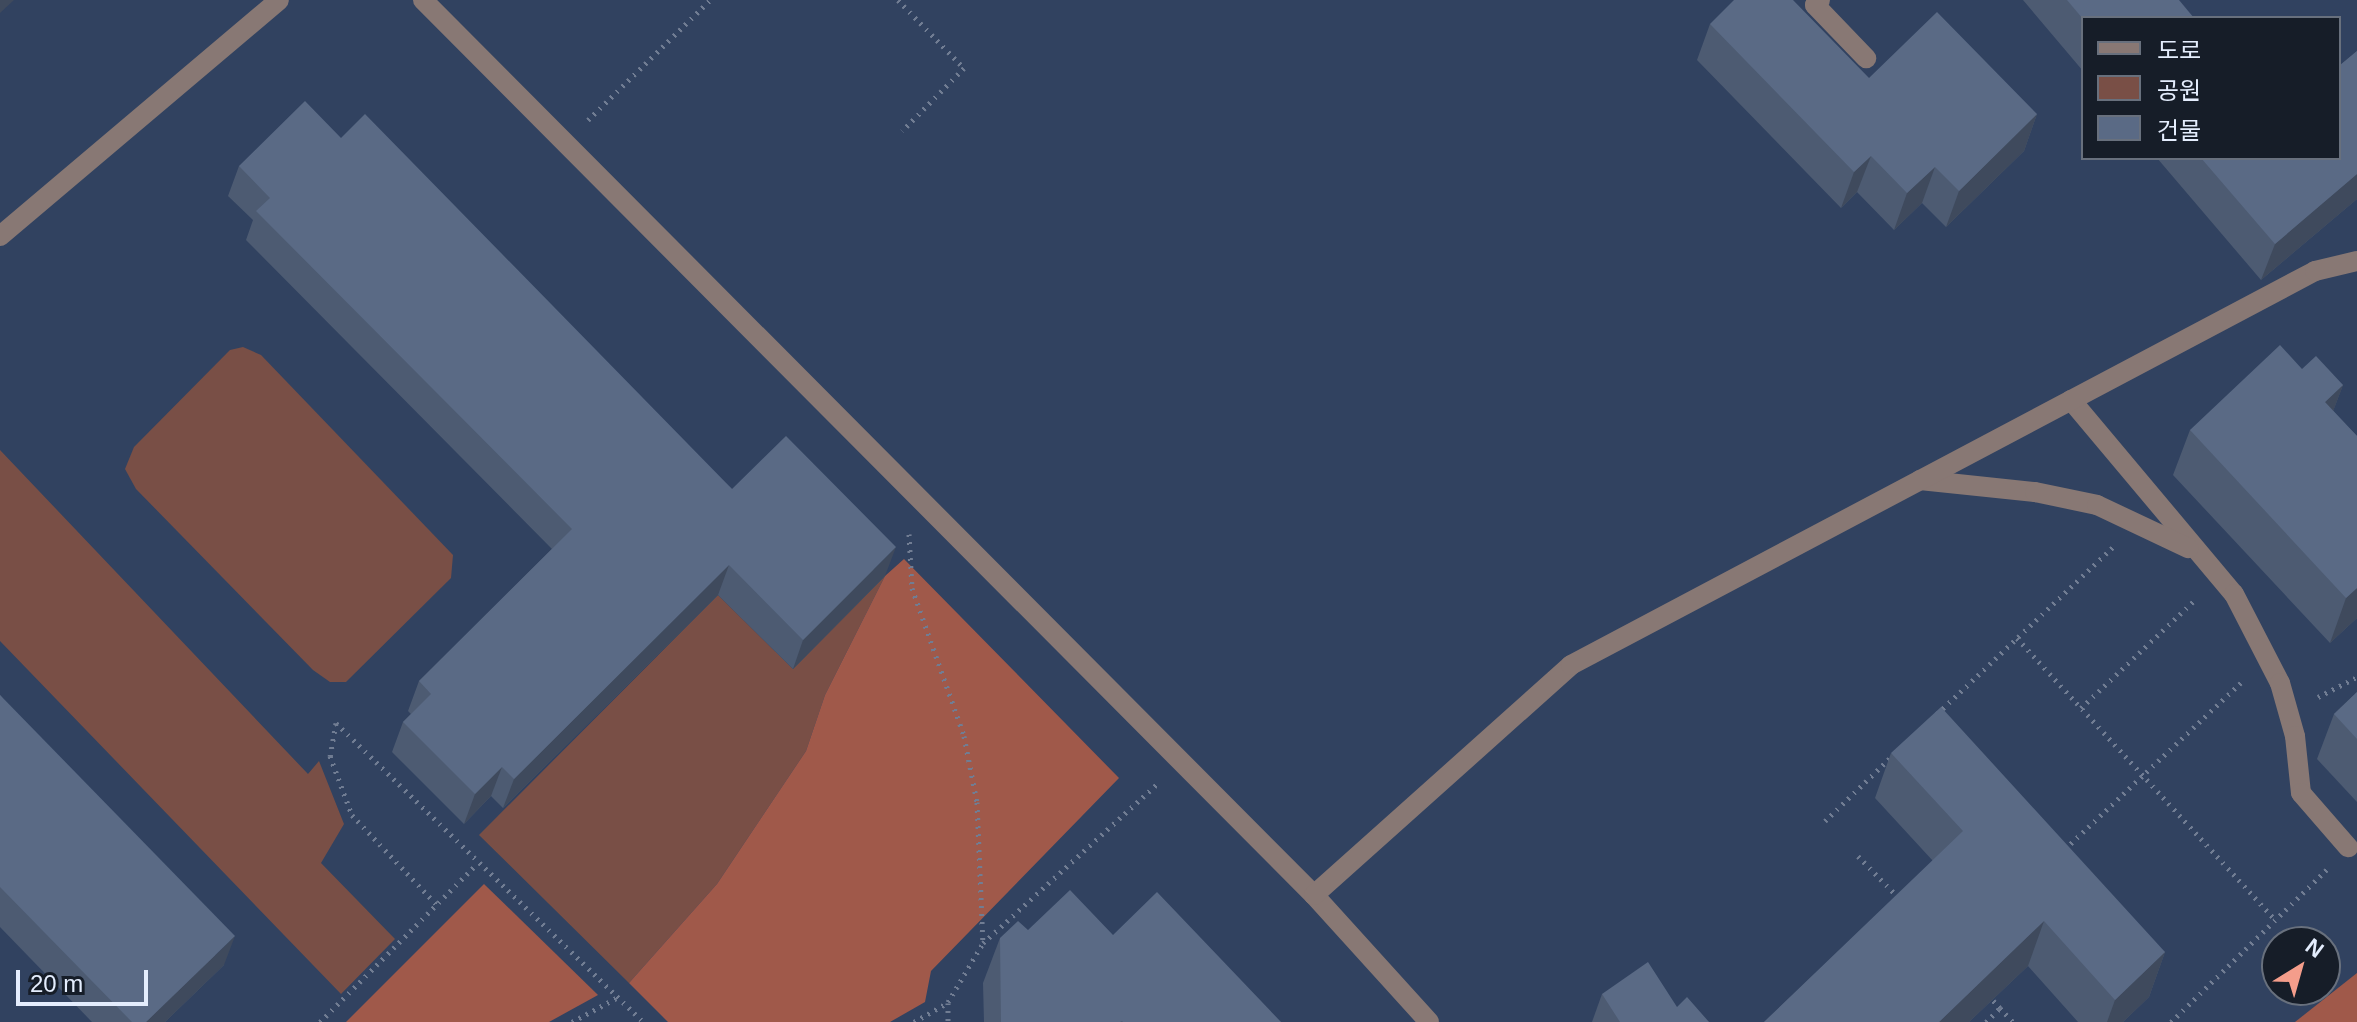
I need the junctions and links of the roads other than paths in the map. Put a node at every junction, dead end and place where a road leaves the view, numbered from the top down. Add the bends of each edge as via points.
1 (279, 0) edge
2 (423, 0) edge
3 (1820, 0) edge
4 (1866, 58) dead end
5 (0, 236) edge
6 (2357, 261) edge
7 (2071, 400) junction
8 (1920, 480) junction
9 (2202, 556) junction
10 (2348, 847) road end
11 (1314, 895) junction
12 (1429, 1022) edge

1 - 5 street
2 - 11 street
3 - 4 street via 1815,5
6 - 7 street via 2315,271
7 - 8 street
7 - 9 street
8 - 9 street via 2035,492 2097,505
8 - 11 street via 1571,665
9 - 10 street via 2269,657 2287,707 2301,793
11 - 12 street

